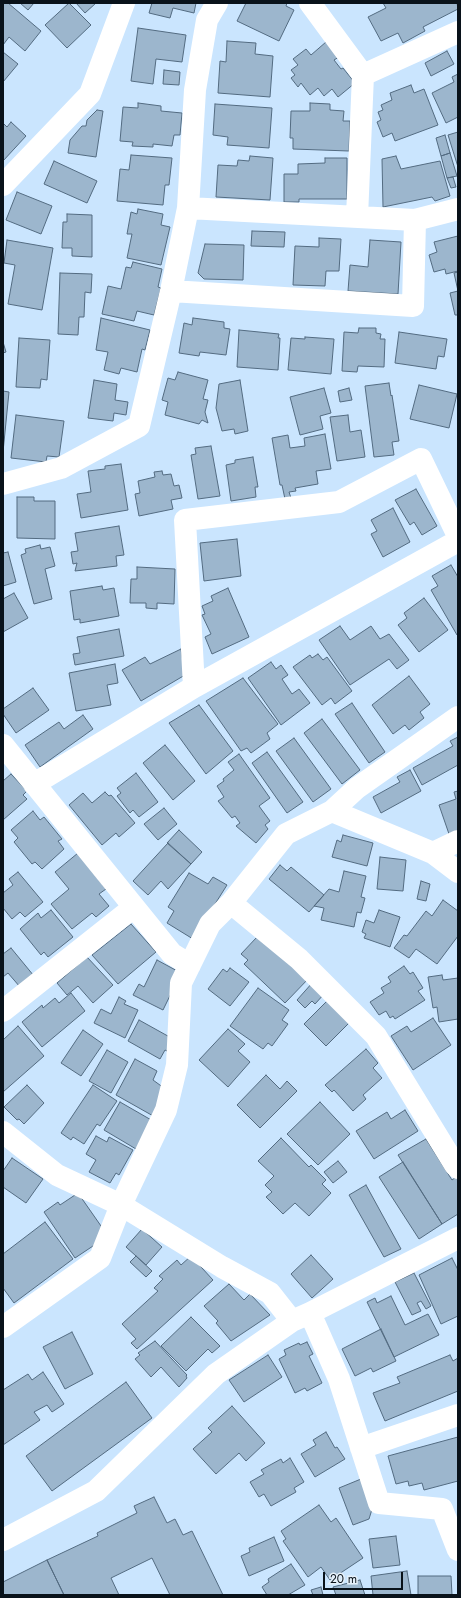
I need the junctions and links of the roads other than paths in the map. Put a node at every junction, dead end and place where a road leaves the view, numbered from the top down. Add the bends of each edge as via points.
1 (124, 3) edge
2 (217, 3) edge
3 (310, 3) edge
4 (458, 32) edge
5 (363, 75) junction
6 (3, 185) edge
7 (188, 208) junction
8 (458, 209) edge
9 (358, 217) junction
10 (414, 220) junction
11 (171, 291) junction
12 (3, 484) edge
13 (458, 536) edge
14 (458, 541) edge
15 (194, 687) junction
16 (458, 718) edge
17 (4, 750) edge
18 (34, 784) junction
19 (332, 811) junction
20 (458, 841) edge
21 (434, 853) junction
22 (458, 872) edge
23 (230, 903) junction
24 (134, 907) junction
25 (190, 965) junction
26 (3, 1012) edge
27 (3, 1132) edge
28 (458, 1168) edge
29 (122, 1205) junction
30 (458, 1238) edge
31 (301, 1317) junction
32 (3, 1327) edge
33 (458, 1415) edge
34 (361, 1448) junction
35 (3, 1540) edge
36 (458, 1550) edge

1 - 6 street via 90,94
2 - 7 street via 207,20 195,90
3 - 5 street
4 - 5 street
5 - 9 street
7 - 9 street
7 - 11 street
8 - 10 street
9 - 10 street
10 - 11 street via 413,306
11 - 12 street via 139,426 61,468
13 - 15 street via 421,459 339,502 185,520
14 - 15 street
15 - 18 street
16 - 19 street via 357,788
17 - 18 street
18 - 24 street
19 - 21 street
19 - 23 street via 286,834
20 - 21 street
21 - 22 street
23 - 25 street via 210,924
23 - 28 street via 299,959 376,1036
24 - 25 street via 172,954
24 - 26 street
25 - 29 street via 181,983 177,1065 166,1110
27 - 29 street via 56,1175
29 - 31 street via 222,1267 270,1293
29 - 32 street via 100,1258
30 - 31 street
31 - 34 street via 339,1379
31 - 35 street via 216,1374 96,1491
33 - 34 street
34 - 36 street via 379,1503 442,1509

